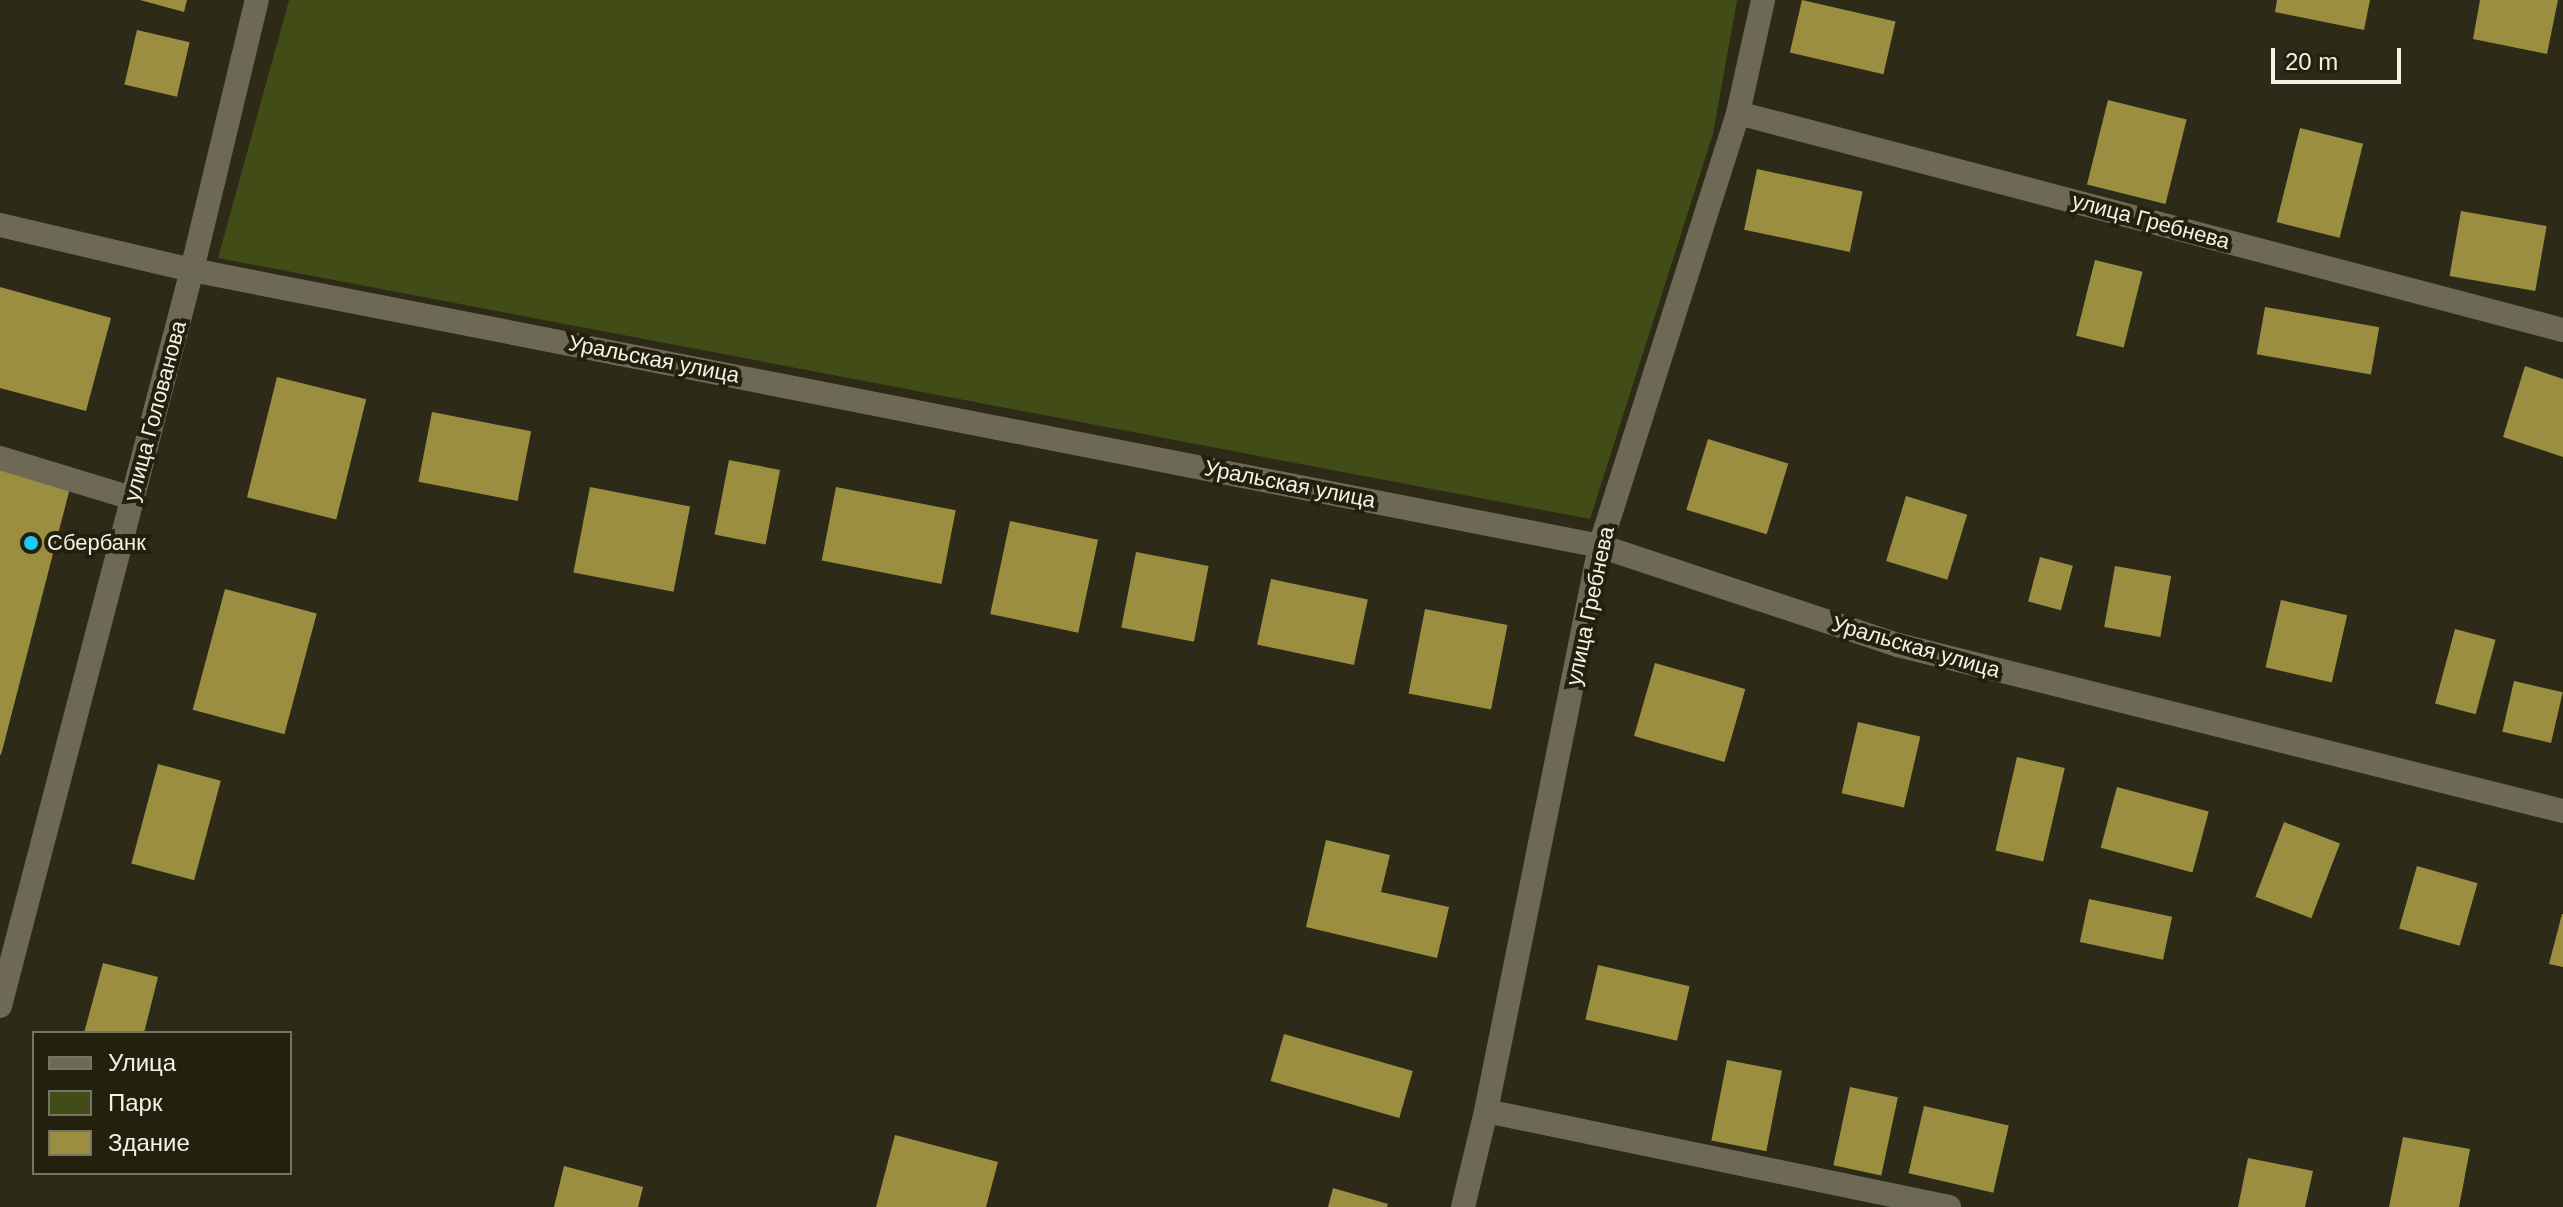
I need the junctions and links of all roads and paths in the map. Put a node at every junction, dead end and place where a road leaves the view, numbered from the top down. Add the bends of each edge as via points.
1 (257, 0) edge
2 (1763, 0) edge
3 (1738, 113) junction
4 (0, 225) edge
5 (192, 270) junction
6 (2563, 330) edge
7 (0, 458) edge
8 (132, 498) junction
9 (1600, 546) junction
10 (2563, 811) edge
11 (1, 995) edge
12 (1486, 1111) junction
13 (1463, 1207) edge
14 (1949, 1207) edge

1 - 5 street, улица Голованова
2 - 3 street, улица Гребнева
3 - 6 street, улица Гребнева
3 - 9 street, улица Гребнева
4 - 5 street, Уральская улица
5 - 8 street, улица Голованова
5 - 9 street, Уральская улица
7 - 8 street
8 - 11 street, улица Голованова
9 - 10 street, Уральская улица via 1898,645
9 - 12 street, улица Гребнева
12 - 13 street, улица Гребнева
12 - 14 street

